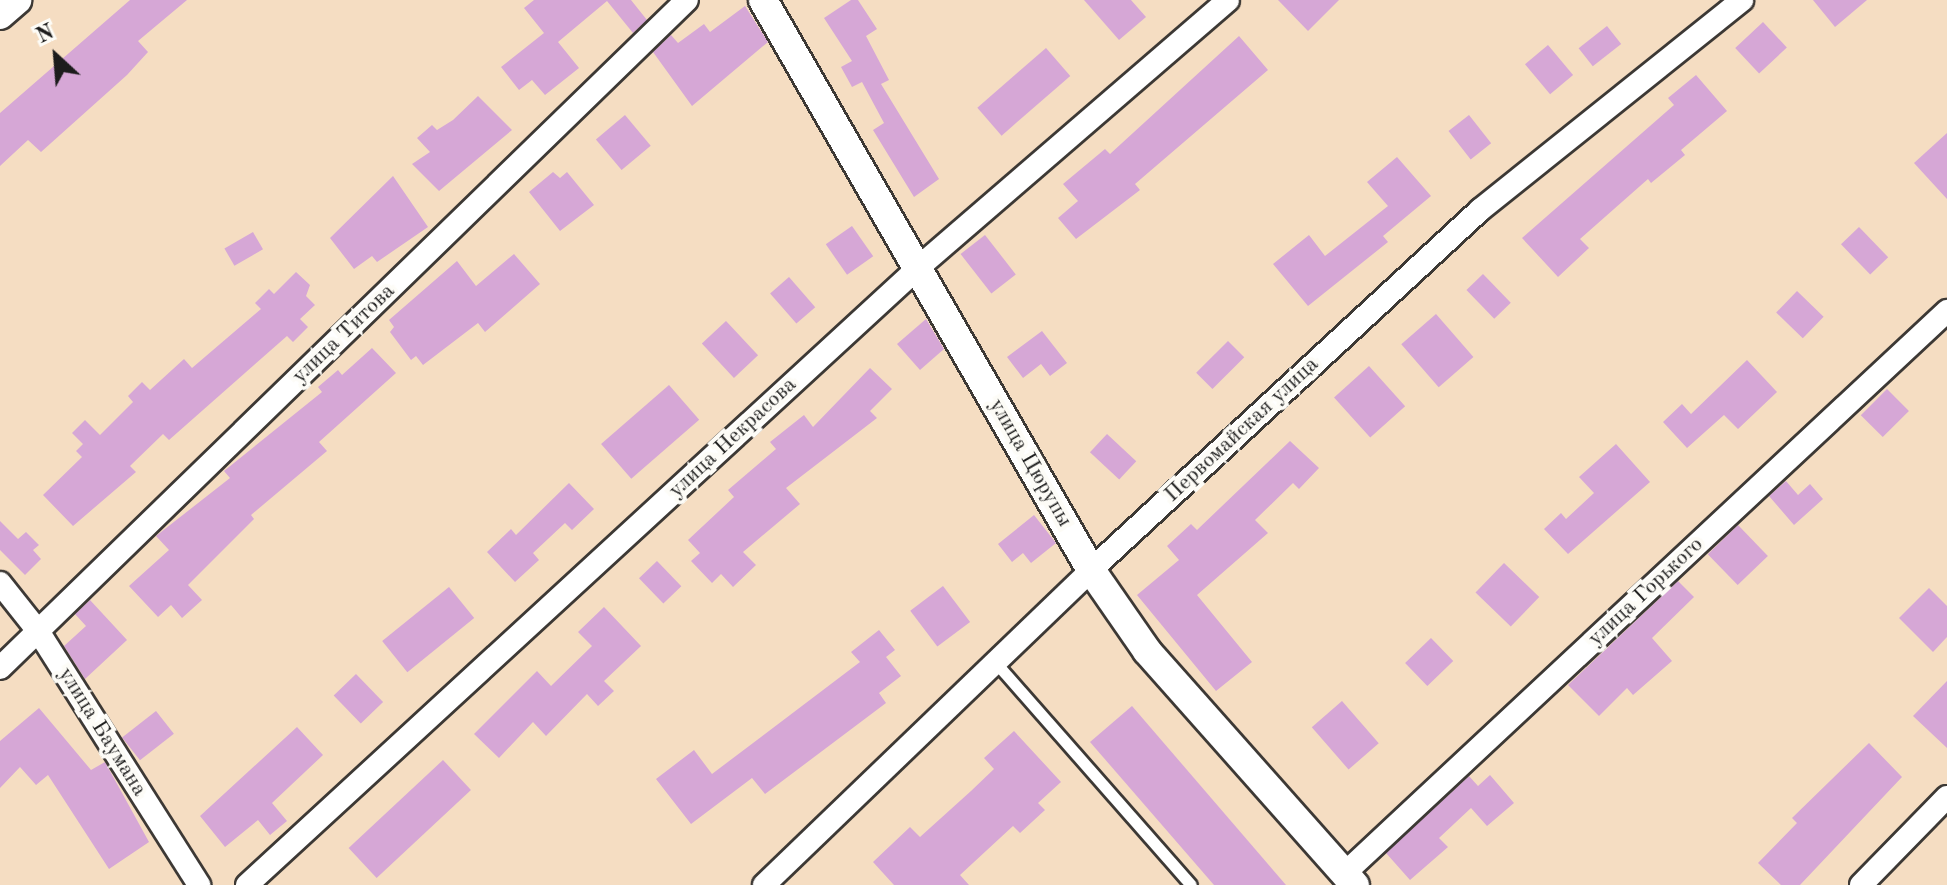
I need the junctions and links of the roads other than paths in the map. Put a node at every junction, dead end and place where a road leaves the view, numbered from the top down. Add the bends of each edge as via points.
1 (17, 0) edge
2 (687, 0) edge
3 (763, 0) edge
4 (1228, 0) edge
5 (1742, 0) edge
6 (0, 15) edge
7 (919, 267) junction
8 (1947, 311) edge
9 (1091, 570) junction
10 (0, 583) edge
11 (38, 631) junction
12 (996, 663) junction
13 (0, 668) edge
14 (1947, 797) edge
15 (1350, 879) edge
16 (199, 885) edge
17 (247, 885) edge
18 (764, 885) edge
19 (1191, 885) edge
20 (1861, 885) edge

1 - 6 street
2 - 11 street, улица Титова
3 - 7 street, улица Цюрупы
4 - 7 street, улица Некрасова
5 - 9 street, Первомайская улица via 1480,210
7 - 9 street, улица Цюрупы
7 - 17 street, улица Некрасова
8 - 15 street, улица Горького
9 - 12 street, Первомайская улица
9 - 15 street, улица Цюрупы via 1147,651
10 - 11 street, улица Баумана
11 - 13 street, улица Титова
11 - 16 street, улица Баумана
12 - 18 street, Первомайская улица
12 - 19 lane
14 - 20 street

